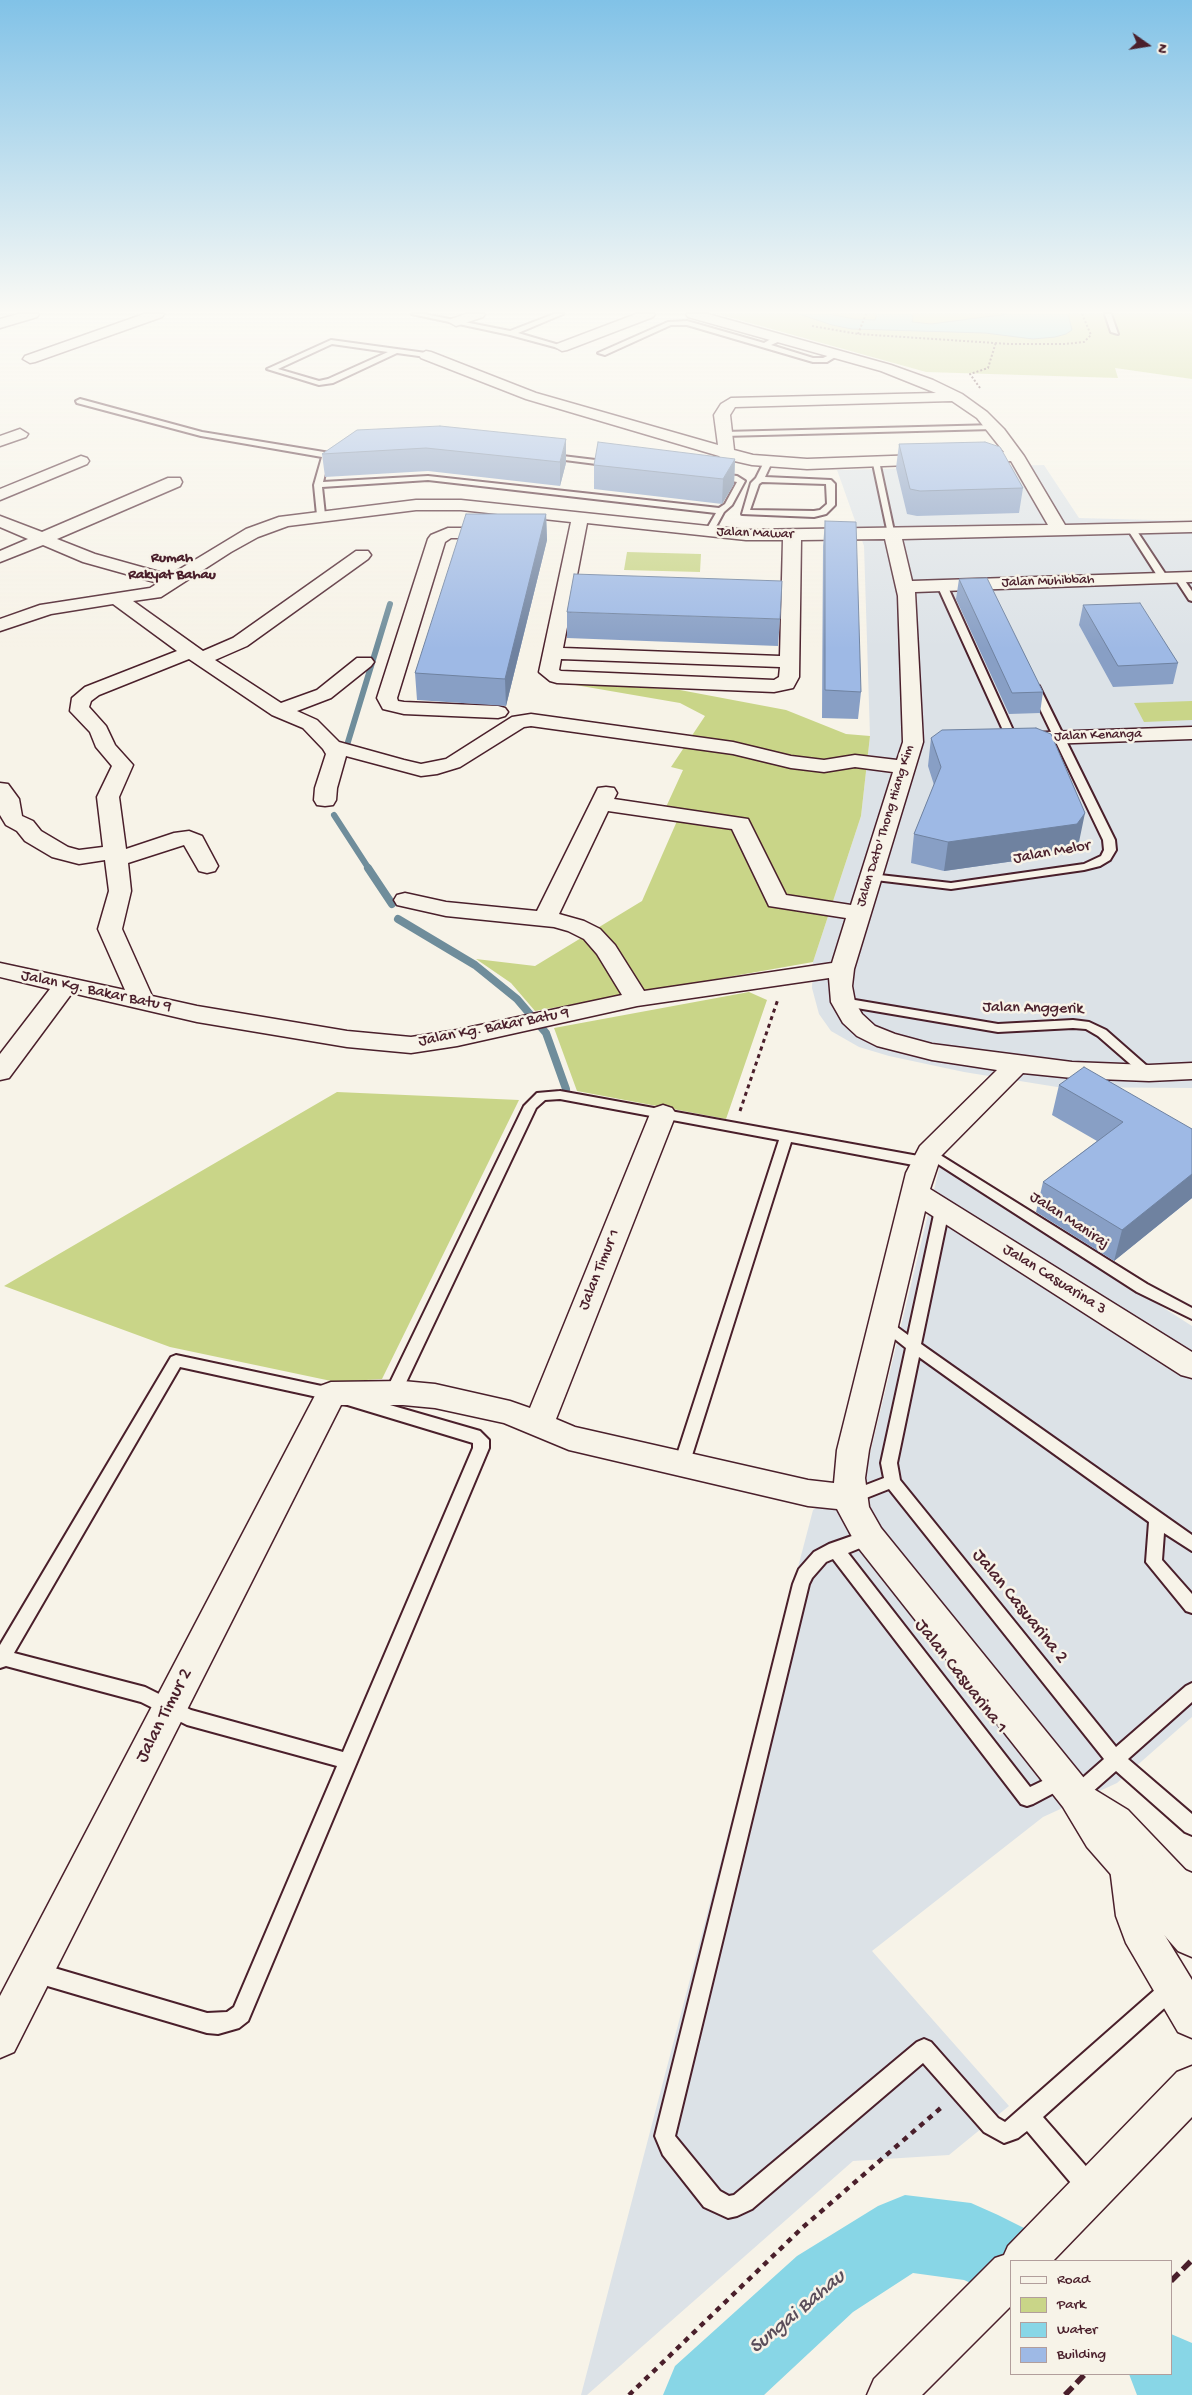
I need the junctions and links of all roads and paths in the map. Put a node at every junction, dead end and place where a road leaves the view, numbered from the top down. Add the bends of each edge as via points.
1 (171, 426) edge
2 (630, 426) edge
3 (724, 426) edge
4 (993, 427) joint
5 (20, 434) dead end
6 (724, 434) junction
7 (0, 441) edge
8 (535, 455) edge
9 (727, 455) junction
10 (1016, 456) junction
11 (80, 461) dead end
12 (874, 461) junction
13 (335, 462) edge
14 (768, 462) junction
15 (620, 464) edge
16 (321, 471) junction
17 (706, 474) edge
18 (760, 479) junction
19 (174, 482) dead end
20 (318, 485) junction
21 (0, 495) edge
22 (721, 511) junction
23 (320, 515) junction
24 (0, 521) edge
25 (578, 526) junction
26 (1130, 527) junction
27 (1192, 527) edge
28 (1059, 529) junction
29 (710, 532) junction
30 (520, 533) edge
31 (558, 533) dead end
32 (892, 534) junction
33 (792, 535) junction
34 (42, 539) junction
35 (362, 555) dead end
36 (0, 557) edge
37 (1178, 577) edge
38 (174, 582) junction
39 (567, 584) junction
40 (586, 584) edge
41 (942, 585) junction
42 (904, 587) junction
43 (117, 598) junction
44 (1192, 598) edge
45 (0, 626) edge
46 (196, 656) junction
47 (364, 662) dead end
48 (1030, 678) edge
49 (279, 711) junction
50 (498, 712) dead end
51 (1192, 733) edge
52 (1059, 737) junction
53 (1002, 739) joint
54 (341, 749) junction
55 (906, 767) junction
56 (0, 788) edge
57 (325, 800) dead end
58 (116, 856) junction
59 (207, 866) dead end
60 (871, 877) junction
61 (406, 900) dead end
62 (860, 913) junction
63 (545, 919) junction
64 (842, 969) junction
65 (0, 970) edge
66 (780, 978) junction
67 (65, 986) junction
68 (637, 999) junction
69 (142, 1002) junction
70 (842, 1002) junction
71 (1016, 1065) junction
72 (1072, 1070) junction
73 (1192, 1071) edge
74 (0, 1072) edge
75 (1149, 1073) junction
76 (1098, 1085) edge
77 (663, 1114) junction
78 (734, 1127) junction
79 (786, 1137) junction
80 (926, 1157) junction
81 (915, 1192) junction
82 (942, 1210) junction
83 (1192, 1314) edge
84 (884, 1325) junction
85 (914, 1346) junction
86 (1192, 1367) edge
87 (392, 1393) junction
88 (330, 1394) junction
89 (538, 1426) junction
90 (682, 1464) junction
91 (892, 1481) junction
92 (851, 1498) junction
93 (1157, 1519) junction
94 (868, 1537) junction
95 (1192, 1544) edge
96 (835, 1549) junction
97 (1192, 1606) edge
98 (1, 1659) edge
99 (1192, 1691) edge
100 (169, 1708) junction
101 (1115, 1759) junction
102 (348, 1761) junction
103 (1069, 1787) junction
104 (1192, 1826) edge
105 (1129, 1868) junction
106 (1185, 1893) edge
107 (1192, 1938) edge
108 (34, 1971) junction
109 (1173, 1986) junction
110 (1192, 2018) edge
111 (0, 2038) edge
112 (1192, 2087) edge
113 (961, 2091) junction
114 (1029, 2116) junction
115 (1084, 2198) junction
116 (1024, 2260) edge
117 (1010, 2275) edge
118 (629, 2395) edge
119 (890, 2395) edge

1 - 16 lane via 201,434 327,455
2 - 9 street
3 - 6 street
4 - 6 lane
4 - 10 street
5 - 7 street
6 - 9 street
8 - 15 lane
9 - 14 street
10 - 12 street
10 - 28 street
11 - 21 street
12 - 14 street
12 - 32 lane
13 - 16 lane
14 - 18 lane
16 - 20 lane
17 - 22 lane via 734,477 741,481 728,506
18 - 18 lane via 828,482 831,484 831,505 814,514 746,512 755,483
19 - 34 street
20 - 22 lane via 421,477 543,487
20 - 23 lane
22 - 29 lane
23 - 25 street, Jalan Mawar via 461,504
23 - 38 street, Jalan Mawar via 285,521 252,533
24 - 34 street
25 - 29 street, Jalan Mawar
25 - 31 street
25 - 39 street
26 - 27 street, Jalan Mawar
26 - 28 street, Jalan Mawar
26 - 37 lane
28 - 32 street, Jalan Mawar
29 - 33 street, Jalan Mawar
30 - 50 street via 454,532 437,538 387,698 390,705 404,708
32 - 33 street, Jalan Mawar
32 - 42 street, Jalan Dato' Thong Hiang Kim
33 - 39 street via 783,590 788,681 780,686 557,677 549,672
34 - 36 street
34 - 38 street via 89,558
35 - 46 street via 240,642
37 - 41 street, Jalan Muhibbah via 987,588
37 - 44 lane
38 - 43 street, Jalan Mawar via 148,596
39 - 40 street
41 - 42 street, Jalan Muhibbah
41 - 53 lane
42 - 55 street, Jalan Dato' Thong Hiang Kim via 923,742
43 - 45 street, Jalan Mawar via 48,609
43 - 46 street
46 - 49 street
46 - 58 street via 92,691 82,698 80,711 99,730 106,747 123,765 108,796
47 - 49 street via 324,694
48 - 52 lane, Jalan Melor
49 - 54 street via 310,724
51 - 52 street, Jalan Kenanga
52 - 53 street, Jalan Kenanga
52 - 60 lane, Jalan Melor via 1109,840 1110,850 1106,858 1096,864 951,886
54 - 55 street via 421,770 437,768 453,763 519,721 531,720 733,748 791,762 832,766 855,761
54 - 57 street via 336,754
55 - 60 street, Jalan Dato' Thong Hiang Kim
56 - 58 street via 8,799 14,820 60,852 79,857
58 - 59 street via 188,838 194,840
58 - 69 street via 119,900 110,929
60 - 62 street, Jalan Dato' Thong Hiang Kim
61 - 63 street via 446,908
62 - 63 street via 777,901 740,824 604,798
62 - 64 street, Jalan Dato' Thong Hiang Kim
63 - 68 street via 576,926 592,934 607,950
64 - 66 street, Jalan Kg. Bakar Batu 9
64 - 70 street, Jalan Dato' Thong Hiang Kim
65 - 67 street, Jalan Kg. Bakar Batu 9
66 - 68 street, Jalan Kg. Bakar Batu 9
66 - 78 path via 778,1005
67 - 69 street, Jalan Kg. Bakar Batu 9
67 - 74 street
68 - 69 street, Jalan Kg. Bakar Batu 9 via 428,1044 347,1039
70 - 71 street via 866,1031 886,1040 932,1052
70 - 75 lane, Jalan Anggerik via 998,1028 1089,1026 1102,1033
71 - 72 street
71 - 80 street
72 - 75 street
72 - 76 lane
73 - 75 street
77 - 78 lane
77 - 87 lane via 560,1095 542,1096 535,1100
77 - 89 street, Jalan Timur 1
78 - 79 lane
79 - 80 lane
79 - 90 lane
80 - 81 street
80 - 83 lane, Jalan Maniraj via 1142,1288
81 - 82 street, Jalan Casuarina 3
81 - 84 street
82 - 85 lane
82 - 86 street, Jalan Casuarina 3
84 - 85 lane
84 - 92 street via 853,1450 849,1478
85 - 91 lane via 889,1463
85 - 93 lane
87 - 88 street
87 - 89 street via 436,1396 490,1407
88 - 98 lane via 176,1361
88 - 100 street, Jalan Timur 2
88 - 102 lane via 474,1435 482,1444
89 - 90 street via 569,1438
90 - 92 street via 808,1493
91 - 92 lane
91 - 101 lane, Jalan Casuarina 2
92 - 94 street
93 - 95 lane
93 - 97 lane via 1154,1562
94 - 96 lane
94 - 103 street
96 - 103 lane, Jalan Casuarina 1 via 1028,1798
96 - 113 lane via 811,1565 801,1584 666,2128 667,2143 712,2199 728,2207 744,2201 924,2049
98 - 100 lane via 145,1695
99 - 101 lane
100 - 102 lane via 188,1717
100 - 108 street, Jalan Timur 2
101 - 103 lane
101 - 104 lane, Jalan Casuarina 2
102 - 108 lane via 241,2014 232,2021 206,2023
103 - 105 street via 1100,1835
103 - 106 street via 1115,1822
105 - 107 street
105 - 109 street via 1140,1930
108 - 111 street, Jalan Timur 2
109 - 110 street
109 - 114 lane
112 - 115 street
113 - 114 lane via 1004,2133 1011,2132
113 - 118 path via 802,2228
114 - 115 lane
115 - 116 street
117 - 119 street

